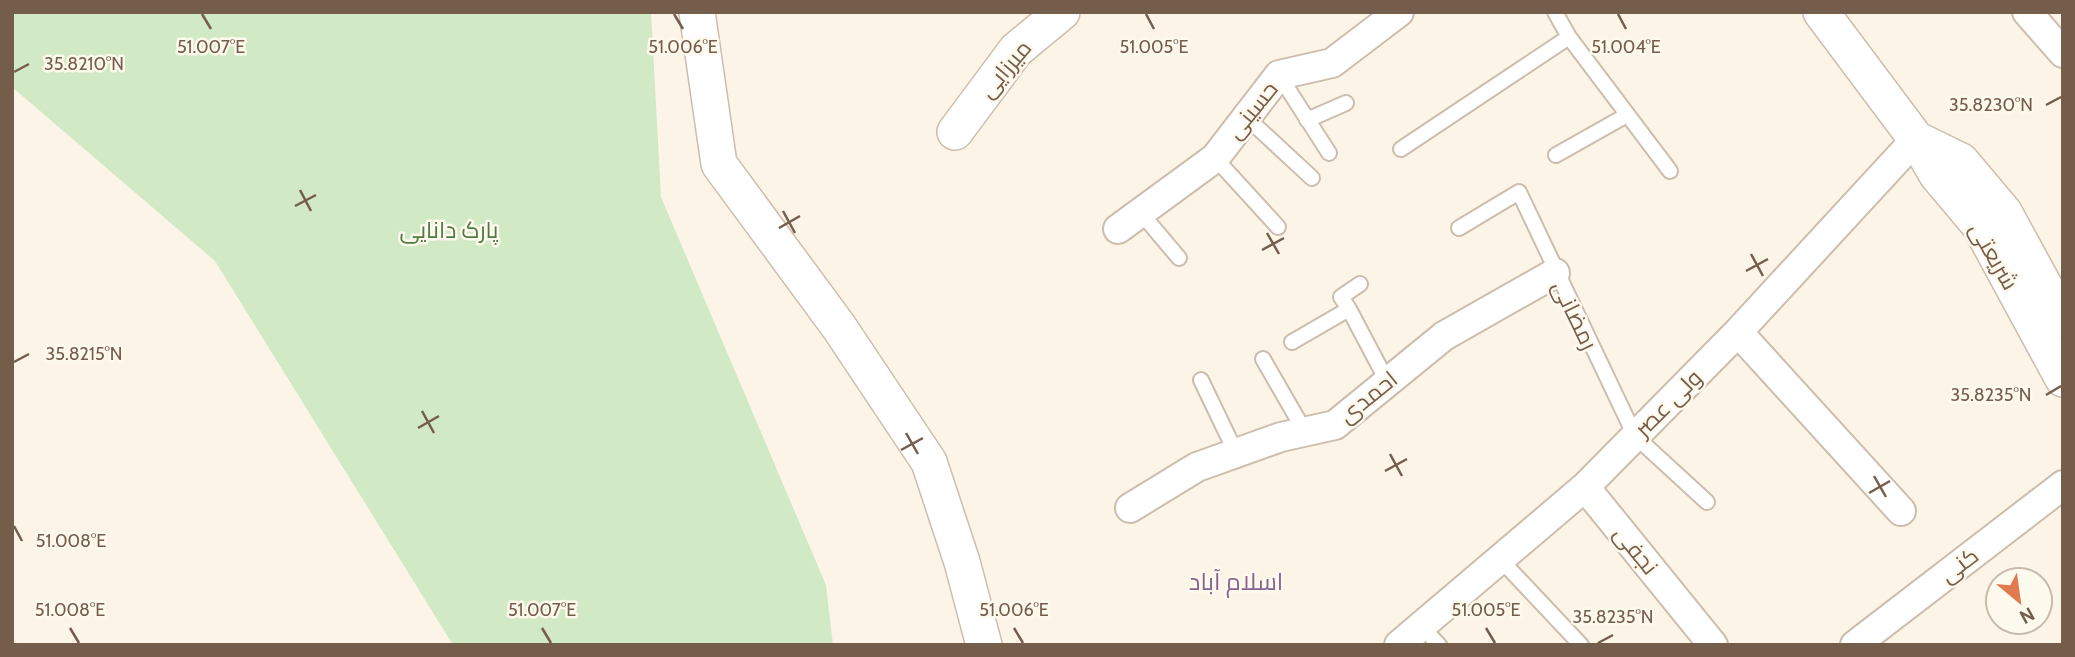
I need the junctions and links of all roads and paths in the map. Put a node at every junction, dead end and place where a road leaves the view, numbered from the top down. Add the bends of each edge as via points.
1 (697, 12) edge
2 (1062, 12) edge
3 (1399, 12) edge
4 (1555, 12) edge
5 (1821, 12) edge
6 (2026, 12) edge
7 (1569, 37) junction
8 (2063, 53) edge
9 (1279, 75) junction
10 (1346, 103) dead end
11 (1628, 115) junction
12 (1245, 116) junction
13 (1307, 120) junction
14 (955, 132) dead end
15 (1916, 139) junction
16 (1401, 149) dead end
17 (1329, 153) dead end
18 (1556, 155) dead end
19 (1215, 158) junction
20 (1670, 171) dead end
21 (1312, 178) dead end
22 (1141, 213) junction
23 (1278, 227) dead end
24 (1459, 228) dead end
25 (1118, 229) dead end
26 (1180, 258) dead end
27 (1555, 273) junction
28 (1360, 284) dead end
29 (1349, 309) junction
30 (2063, 320) edge
31 (1738, 332) junction
32 (1292, 342) dead end
33 (1263, 359) dead end
34 (2063, 379) edge
35 (1201, 380) dead end
36 (1387, 381) junction
37 (1305, 432) junction
38 (1635, 436) junction
39 (1236, 453) junction
40 (2063, 485) edge
41 (1586, 487) junction
42 (1707, 502) dead end
43 (1130, 508) dead end
44 (1901, 511) dead end
45 (1500, 559) junction
46 (1430, 635) edge
47 (984, 645) edge
48 (1399, 645) edge
49 (1581, 645) edge
50 (1713, 645) edge
51 (1855, 645) edge

1 - 47 street via 719,164 839,327 929,462
2 - 14 street, میرزایی via 1016,50
3 - 9 street, حسینی via 1332,63
4 - 7 lane
5 - 15 street, شریعتی
6 - 8 street
7 - 11 lane
7 - 16 lane
9 - 12 street, حسینی
9 - 13 lane
10 - 13 lane
11 - 18 lane
11 - 20 lane
12 - 19 street, حسینی
12 - 21 lane
13 - 17 lane
15 - 30 street, شریعتی via 1961,161 2004,212
15 - 31 street, ولی عصر
15 - 34 street, شریعتی via 1937,175 1980,226
19 - 22 street, حسینی
19 - 23 lane
22 - 25 street, حسینی
22 - 26 lane
24 - 27 lane, رمضانی via 1519,192
27 - 36 street, احمدی via 1444,336
27 - 38 lane, رمضانی
28 - 29 lane via 1341,297
29 - 32 lane
29 - 36 lane
31 - 38 street, ولی عصر
31 - 44 street
33 - 37 lane
35 - 39 lane
36 - 37 street, احمدی via 1335,425
37 - 39 street, احمدی
38 - 41 street, ولی عصر
38 - 42 lane
39 - 43 street, احمدی via 1197,467
40 - 51 street, کنی
41 - 45 street, ولی عصر
41 - 50 street, نجفی
45 - 46 street, ولی عصر
45 - 49 lane
46 - 48 street, ولی عصر

